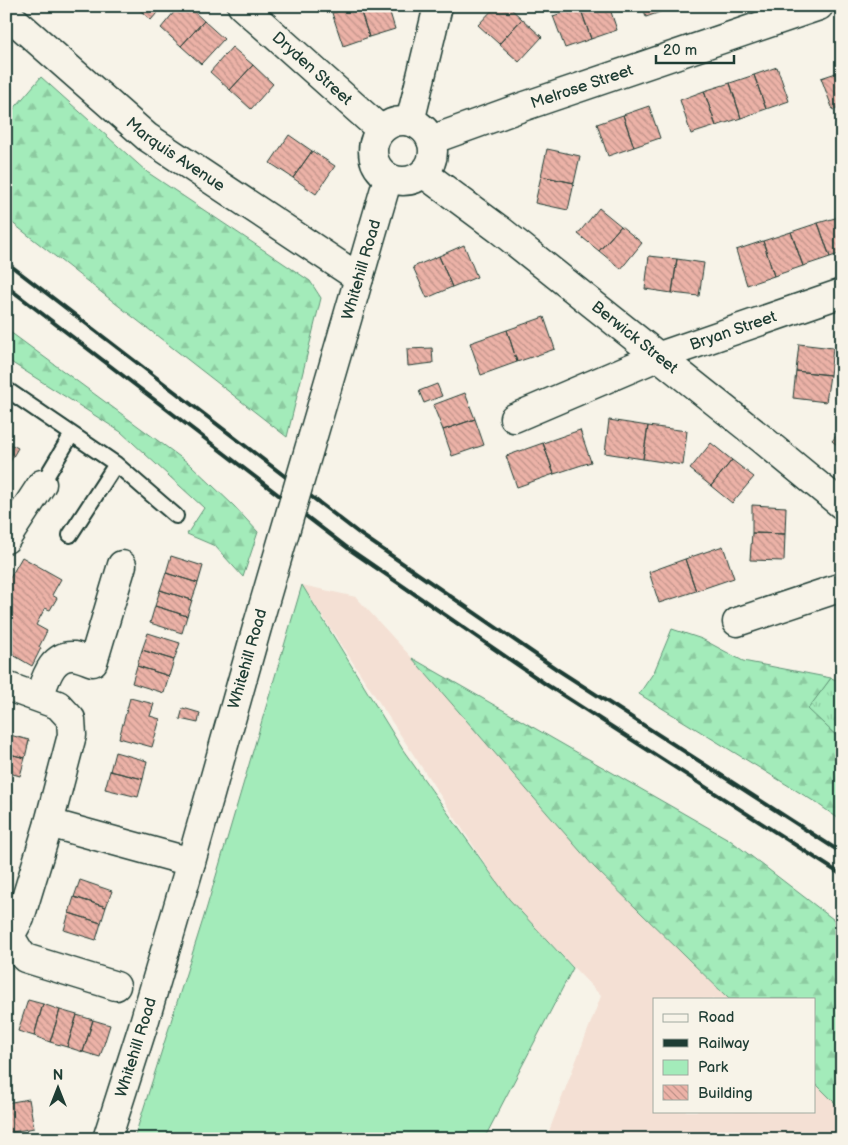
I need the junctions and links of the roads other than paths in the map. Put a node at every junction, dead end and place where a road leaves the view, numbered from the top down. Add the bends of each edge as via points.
1 (242, 6) edge
2 (438, 6) edge
3 (819, 6) edge
4 (6, 13) edge
5 (410, 122) junction
6 (381, 130) junction
7 (431, 140) junction
8 (424, 173) junction
9 (388, 178) junction
10 (359, 278) junction
11 (842, 293) edge
12 (658, 357) junction
13 (6, 389) edge
14 (514, 418) dead end
15 (72, 434) junction
16 (116, 464) junction
17 (42, 484) joint
18 (842, 506) edge
19 (176, 516) dead end
20 (70, 535) dead end
21 (6, 539) edge
22 (122, 565) dead end
23 (842, 587) edge
24 (737, 622) dead end
25 (6, 686) edge
26 (39, 697) junction
27 (49, 823) junction
28 (191, 862) junction
29 (8, 936) edge
30 (116, 986) dead end
31 (107, 1139) edge

1 - 6 street, Dryden Street
2 - 5 street
3 - 7 street, Melrose Street
4 - 10 street, Marquis Avenue via 147,137
5 - 6 street via 394,122
5 - 7 street via 419,126
6 - 9 street via 375,138 373,156 375,165
7 - 8 street via 432,158
8 - 9 street via 407,181
8 - 12 street, Berwick Street
9 - 10 street, Whitehill Road
10 - 28 street, Whitehill Road, bridge
11 - 12 street, Bryan Street
12 - 14 street, Bryan Street
12 - 18 street, Berwick Street
13 - 15 lane
15 - 16 lane
15 - 17 lane
16 - 19 lane
16 - 20 lane
17 - 21 street
22 - 26 street via 93,662 72,656 59,659 48,671
23 - 24 street
25 - 26 street
26 - 27 street via 58,704 71,719 70,748
27 - 28 street
27 - 29 street via 20,918
28 - 31 street, Whitehill Road
29 - 30 street via 25,958

